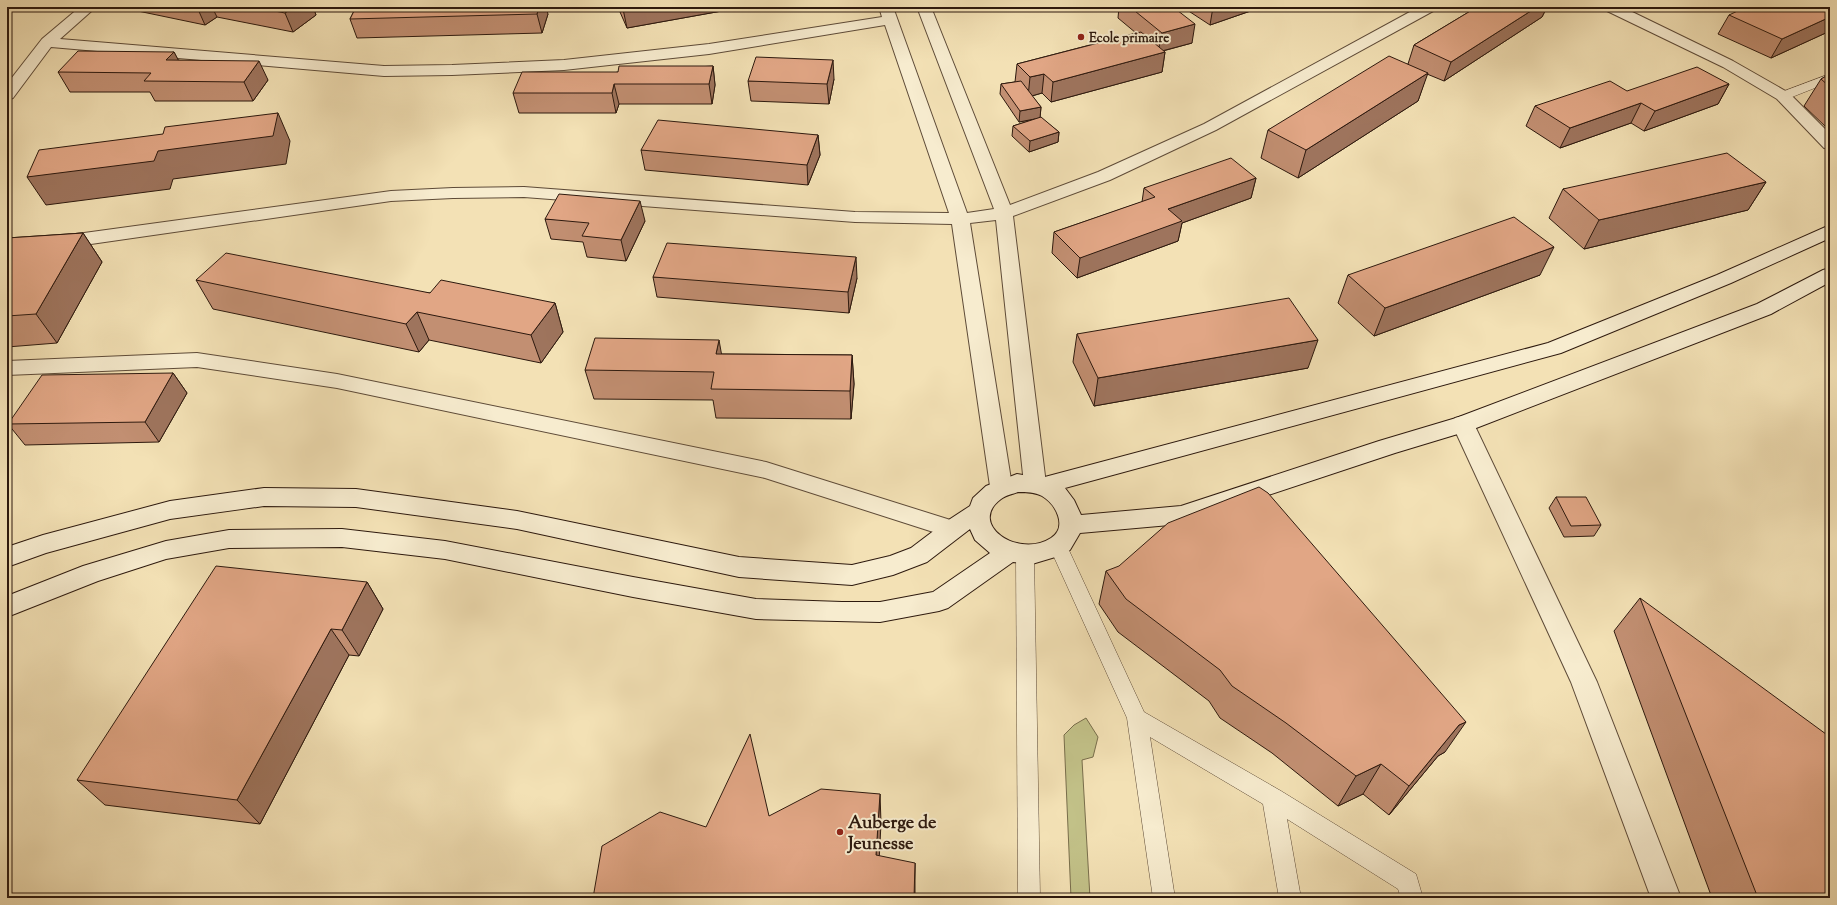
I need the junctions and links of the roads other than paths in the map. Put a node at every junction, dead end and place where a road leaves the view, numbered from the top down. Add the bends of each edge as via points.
1 (89, 7) edge
2 (924, 7) edge
3 (1430, 7) edge
4 (1610, 7) edge
5 (888, 14) edge
6 (47, 42) junction
7 (1830, 78) edge
8 (7, 95) edge
9 (1782, 96) junction
10 (1830, 144) edge
11 (1004, 213) junction
12 (960, 219) junction
13 (1830, 231) edge
14 (7, 248) edge
15 (1830, 274) edge
16 (7, 368) edge
17 (1463, 424) junction
18 (1038, 485) junction
19 (1001, 486) junction
20 (978, 512) junction
21 (1071, 525) junction
22 (952, 529) junction
23 (1058, 546) junction
24 (1017, 554) junction
25 (7, 557) edge
26 (7, 607) edge
27 (1137, 718) junction
28 (1273, 798) junction
29 (1029, 898) edge
30 (1164, 898) edge
31 (1290, 898) edge
32 (1412, 898) edge
33 (1666, 898) edge

1 - 6 street
2 - 11 street
3 - 11 street via 1210,127 1104,176
4 - 9 street via 1728,64
5 - 6 street via 701,50 564,65 452,70 312,66
5 - 12 street
6 - 8 street
7 - 9 lane
9 - 10 street
11 - 12 street
11 - 18 street
12 - 14 street via 855,217 524,192 453,193 391,196
12 - 19 street
13 - 18 street via 1724,279 1554,348
15 - 17 street via 1764,309
16 - 22 street via 198,360 337,381 766,470
17 - 21 street via 1181,515
17 - 33 street via 1584,682
18 - 19 street via 1017,483
18 - 21 street via 1055,493 1065,502 1070,513
19 - 20 street via 982,502
20 - 22 street
20 - 24 street via 979,525 985,536 996,546
21 - 23 street via 1067,536
22 - 25 street via 919,555 893,565 852,575 739,567 517,520 356,498 264,497 170,510 43,544
23 - 24 street via 1043,554
23 - 27 lane
24 - 26 street via 939,601 880,612 842,612 756,609 445,550 342,538 229,539 166,550 92,573
24 - 29 lane
27 - 28 lane
27 - 30 lane
28 - 31 lane
28 - 32 lane via 1408,882

